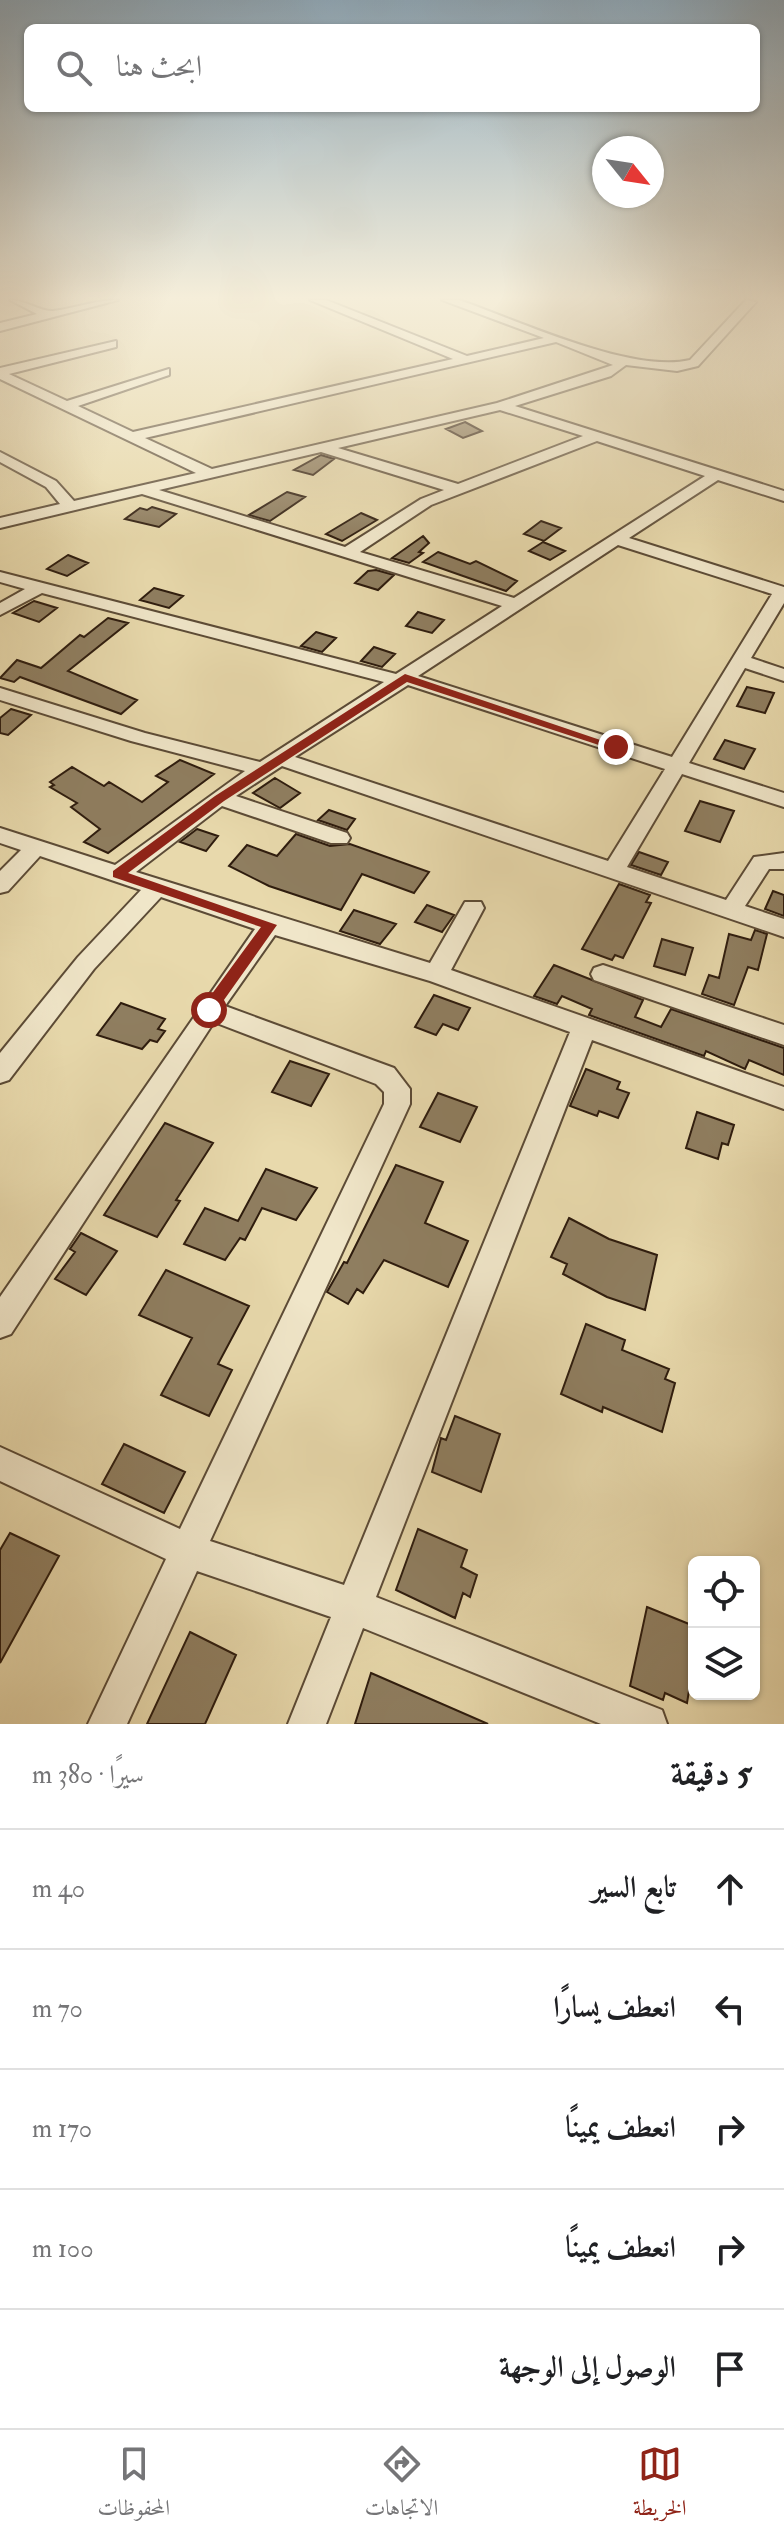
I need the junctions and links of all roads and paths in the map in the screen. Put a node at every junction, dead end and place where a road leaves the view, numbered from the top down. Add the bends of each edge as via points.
1 (15, 380) edge
2 (140, 380) edge
3 (377, 380) edge
4 (582, 380) edge
5 (66, 406) junction
6 (501, 406) junction
7 (130, 437) junction
8 (594, 437) junction
9 (323, 448) junction
10 (0, 456) edge
11 (212, 475) junction
12 (714, 476) junction
13 (457, 489) junction
14 (146, 492) junction
15 (784, 496) edge
16 (71, 507) junction
17 (0, 523) edge
18 (616, 539) junction
19 (349, 552) junction
20 (0, 577) edge
21 (40, 587) junction
22 (783, 592) edge
23 (518, 605) junction
24 (0, 610) edge
25 (743, 661) junction
26 (784, 675) edge
27 (403, 679) junction
28 (0, 694) edge
29 (678, 764) junction
30 (274, 765) junction
31 (219, 798) junction
32 (784, 800) edge
33 (0, 835) edge
34 (339, 838) dead end
35 (35, 848) junction
36 (784, 861) edge
37 (613, 872) junction
38 (118, 874) junction
39 (0, 885) edge
40 (157, 887) junction
41 (473, 908) dead end
42 (732, 909) junction
43 (270, 925) junction
44 (784, 928) edge
45 (436, 974) junction
46 (603, 974) dead end
47 (209, 1010) junction
48 (584, 1029) junction
49 (784, 1035) edge
50 (0, 1072) edge
51 (784, 1098) edge
52 (0, 1323) edge
53 (0, 1464) edge
54 (188, 1551) junction
55 (355, 1607) junction
56 (107, 1724) edge
57 (307, 1724) edge
58 (648, 1724) edge

1 - 5 street
2 - 5 street
3 - 7 street
4 - 6 street
5 - 7 street
6 - 8 street
6 - 9 street
7 - 11 street
8 - 12 street
8 - 13 street
9 - 11 street
9 - 13 street
10 - 16 street via 51,484
11 - 14 street
12 - 15 street
12 - 18 street
13 - 19 street via 416,507
14 - 16 street
14 - 19 street
16 - 17 street
18 - 22 street
18 - 23 street
19 - 23 street
20 - 21 street
21 - 24 street
21 - 27 street
22 - 25 street
23 - 27 street
25 - 26 street
25 - 29 street
27 - 29 street
27 - 30 street
28 - 30 street via 110,729
29 - 32 street
29 - 37 street
30 - 31 street
30 - 37 street
31 - 34 street
31 - 38 street
33 - 35 street
35 - 38 street
35 - 39 street
36 - 42 street via 762,862
37 - 42 street
38 - 40 street
40 - 43 street
40 - 50 street via 86,963
41 - 45 street
42 - 44 street
43 - 45 street
43 - 47 street
45 - 48 street
46 - 49 street
47 - 52 street
47 - 54 street via 385,1076 397,1089 397,1104
48 - 51 street
48 - 55 street
53 - 54 street
54 - 55 street
54 - 56 street
55 - 57 street
55 - 58 street

